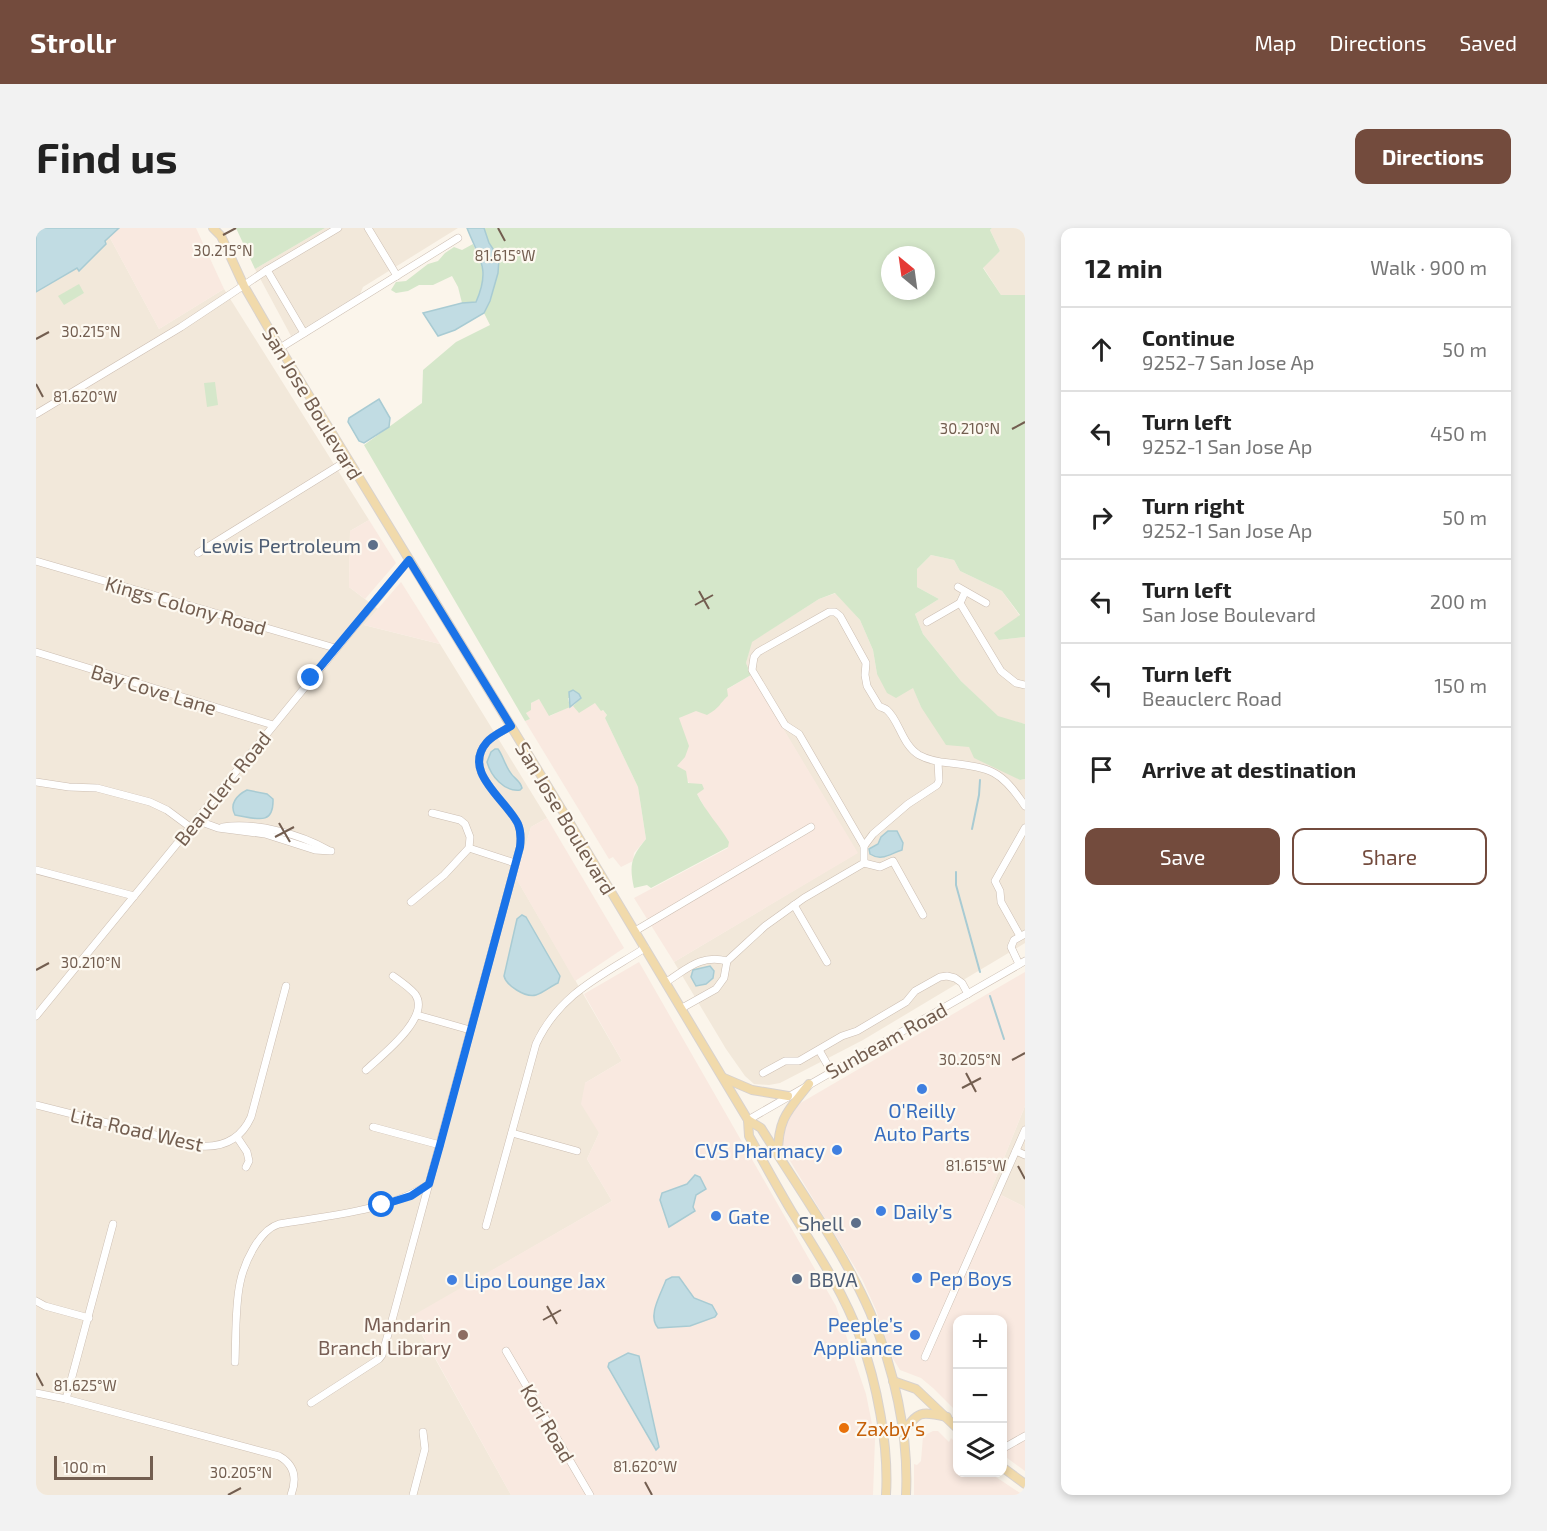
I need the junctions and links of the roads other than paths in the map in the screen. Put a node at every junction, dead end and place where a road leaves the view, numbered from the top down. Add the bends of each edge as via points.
1 (213, 228) edge
2 (338, 228) edge
3 (368, 228) edge
4 (220, 232) edge
5 (458, 238) dead end
6 (267, 270) junction
7 (397, 276) junction
8 (244, 286) junction
9 (304, 333) junction
10 (280, 348) junction
11 (36, 414) edge
12 (348, 460) junction
13 (198, 553) dead end
14 (409, 560) junction
15 (36, 561) edge
16 (958, 587) dead end
17 (965, 592) junction
18 (960, 603) junction
19 (986, 603) dead end
20 (927, 622) dead end
21 (335, 648) junction
22 (36, 652) edge
23 (1025, 685) edge
24 (273, 725) junction
25 (511, 726) junction
26 (938, 762) junction
27 (36, 782) edge
28 (1025, 806) edge
29 (432, 813) dead end
30 (196, 820) junction
31 (190, 827) junction
32 (811, 827) dead end
33 (1025, 828) edge
34 (279, 835) junction
35 (864, 846) junction
36 (469, 848) junction
37 (515, 863) junction
38 (864, 863) junction
39 (36, 870) edge
40 (134, 896) junction
41 (411, 902) dead end
42 (794, 905) junction
43 (923, 915) dead end
44 (635, 931) junction
45 (1023, 935) edge
46 (645, 948) junction
47 (727, 961) junction
48 (827, 962) dead end
49 (1022, 963) edge
50 (393, 976) dead end
51 (666, 982) junction
52 (286, 986) dead end
53 (968, 994) junction
54 (682, 1008) junction
55 (417, 1015) junction
56 (36, 1016) edge
57 (470, 1030) junction
58 (819, 1050) junction
59 (366, 1070) dead end
60 (831, 1071) junction
61 (763, 1073) dead end
62 (723, 1078) junction
63 (809, 1084) junction
64 (788, 1096) junction
65 (36, 1105) edge
66 (748, 1120) junction
67 (373, 1127) dead end
68 (1025, 1130) edge
69 (512, 1132) junction
70 (237, 1137) junction
71 (440, 1145) junction
72 (577, 1151) dead end
73 (1016, 1151) junction
74 (778, 1155) junction
75 (1025, 1155) edge
76 (246, 1167) dead end
77 (429, 1184) junction
78 (113, 1224) dead end
79 (486, 1226) dead end
80 (36, 1301) edge
81 (89, 1318) junction
82 (506, 1351) dead end
83 (925, 1357) dead end
84 (234, 1362) dead end
85 (893, 1381) junction
86 (36, 1393) edge
87 (66, 1399) junction
88 (311, 1403) dead end
89 (947, 1418) junction
90 (953, 1424) edge
91 (423, 1432) dead end
92 (903, 1433) junction
93 (1025, 1436) edge
94 (1007, 1446) edge
95 (1007, 1471) edge
96 (1025, 1484) edge
97 (291, 1495) edge
98 (412, 1495) edge
99 (590, 1495) edge
100 (886, 1495) edge
101 (906, 1495) edge

1 - 4 main road, San Jose Boulevard
2 - 6 street
3 - 7 street
4 - 8 main road, San Jose Boulevard
5 - 7 street
6 - 8 street
6 - 9 street
7 - 9 street
8 - 10 main road, San Jose Boulevard
8 - 11 street
9 - 10 street
10 - 12 main road, San Jose Boulevard
12 - 13 street
12 - 14 main road, San Jose Boulevard
14 - 21 street, Beauclerc Road
14 - 25 main road, San Jose Boulevard
15 - 21 street, Kings Colony Road
16 - 17 street
17 - 18 street
17 - 19 street
18 - 20 street
18 - 23 street via 1001,671
21 - 24 street, Beauclerc Road
22 - 24 street, Bay Cove Lane
24 - 30 street, Beauclerc Road
25 - 37 street via 485,744 479,761 486,781 518,824 521,838
25 - 44 main road, San Jose Boulevard
26 - 28 street via 989,769 1009,785
26 - 35 street via 937,785 894,815
26 - 35 street via 913,750 887,710 879,706 867,686 866,663 835,612 824,614 758,652 752,670 784,725 800,734
27 - 31 street via 97,788 150,802
29 - 36 street via 465,824
30 - 31 street, Beauclerc Road
30 - 34 street via 218,828
31 - 40 street, Beauclerc Road
32 - 44 street
33 - 45 street via 994,881
34 - 34 street via 315,850 331,851 317,844
35 - 38 street
36 - 37 street
36 - 41 street
37 - 57 street
38 - 42 street
38 - 43 street via 880,867 893,861
39 - 40 street
40 - 56 street, Beauclerc Road
42 - 47 street
42 - 48 street
44 - 46 main road, San Jose Boulevard
45 - 49 street via 1011,947
46 - 51 main road, San Jose Boulevard
46 - 69 street via 570,997 549,1020 536,1044
47 - 51 street via 699,961
47 - 54 street via 724,978 716,989
49 - 53 street, Sunbeam Road
50 - 55 street via 415,994
51 - 54 main road, San Jose Boulevard
52 - 70 street via 251,1117
53 - 58 street via 955,978 940,977 915,991 906,1002
53 - 60 street, Sunbeam Road
54 - 62 main road, San Jose Boulevard
55 - 57 street
55 - 59 street via 392,1047
57 - 71 street
58 - 60 street
58 - 61 street
60 - 63 street, Sunbeam Road
62 - 64 main road via 756,1091
62 - 66 main road, San Jose Boulevard
63 - 64 street, Sunbeam Road
63 - 74 main road via 780,1124
64 - 66 street, Sunbeam Road
65 - 70 street, Lita Road West via 199,1146 217,1146
66 - 74 main road, San Jose Boulevard via 761,1128
66 - 100 main road, San Jose Boulevard via 749,1136 833,1280 860,1337 882,1428
67 - 71 street
68 - 73 street
69 - 72 street
69 - 79 street
70 - 76 street via 247,1152
71 - 77 street
73 - 75 street
73 - 83 street
74 - 85 main road, San Jose Boulevard via 857,1285 877,1329
77 - 84 street via 411,1196 382,1205 279,1224 264,1232 240,1284
77 - 88 street via 382,1355
78 - 81 street
80 - 81 street
81 - 87 street
82 - 99 street, Kori Road
85 - 89 main road via 916,1389
85 - 92 main road, San Jose Boulevard
86 - 87 street
87 - 97 street via 273,1454 290,1465 295,1478
89 - 90 main road
89 - 92 main road via 920,1414
91 - 98 street via 425,1449
92 - 101 main road, San Jose Boulevard
93 - 94 street
95 - 96 main road

